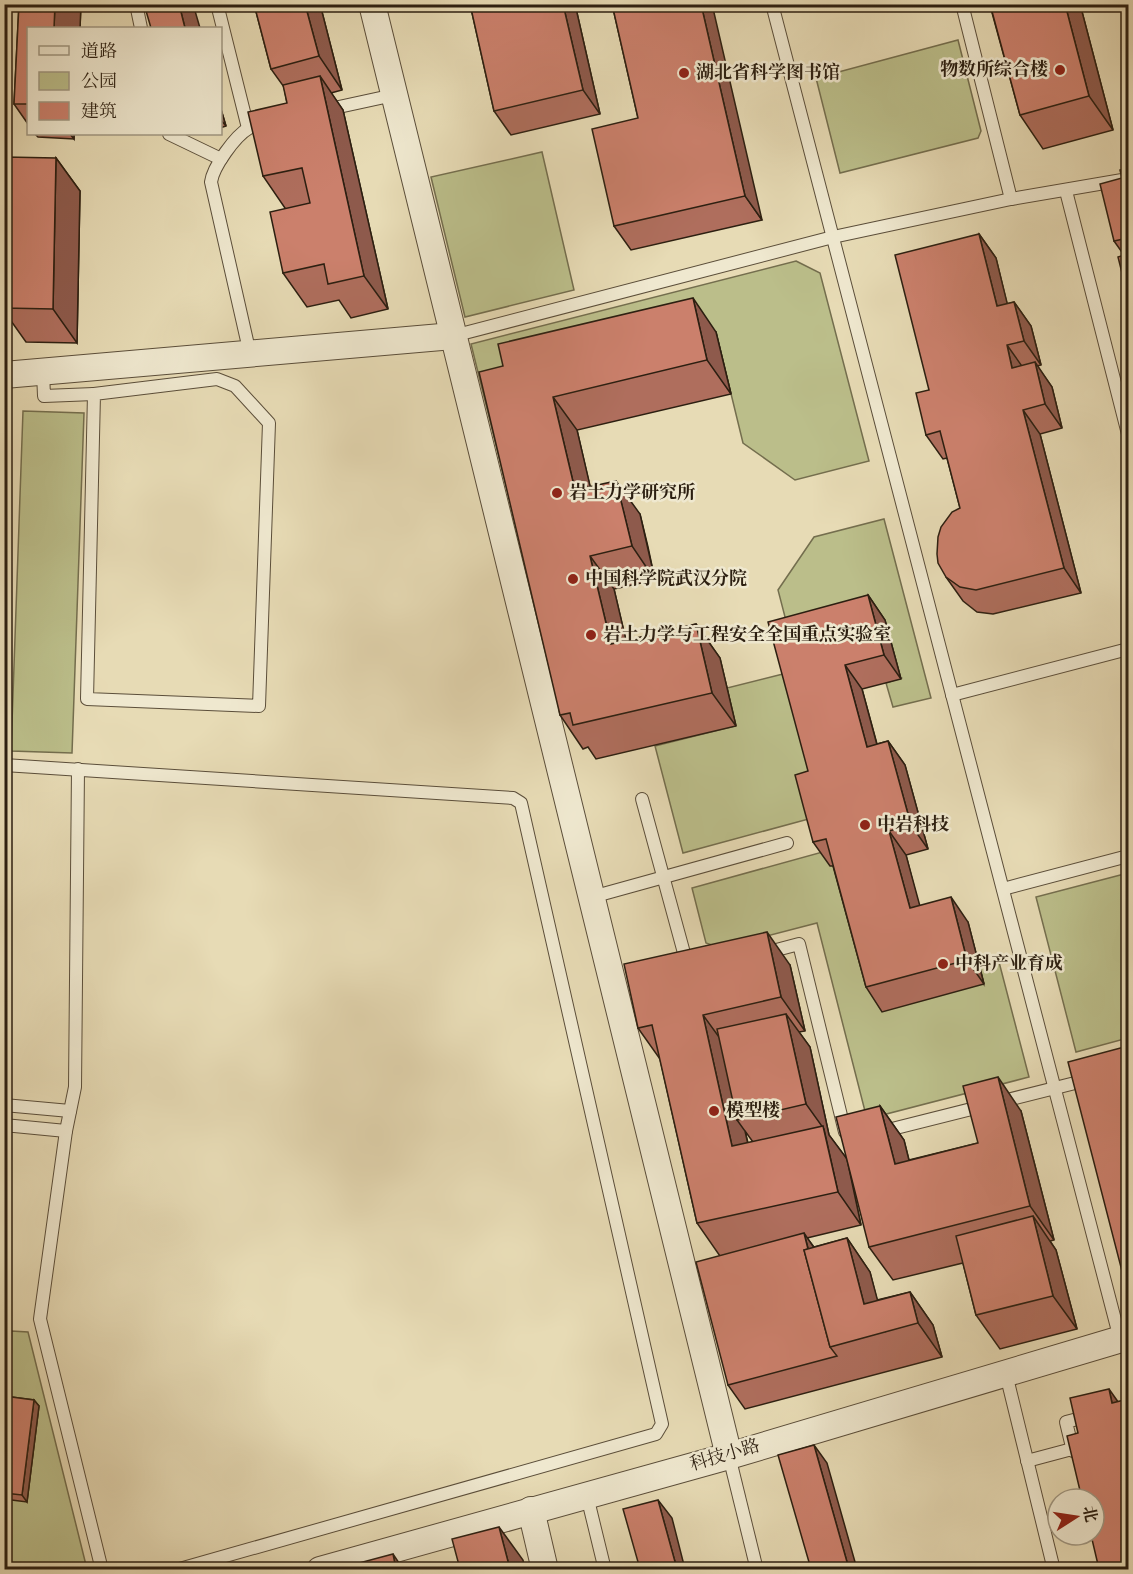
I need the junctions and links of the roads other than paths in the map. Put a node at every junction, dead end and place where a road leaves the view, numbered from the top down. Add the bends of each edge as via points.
1 (136, 4) edge
2 (217, 4) edge
3 (372, 4) edge
4 (772, 4) edge
5 (962, 4) edge
6 (141, 27) edge
7 (394, 94) junction
8 (315, 112) edge
9 (281, 120) edge
10 (248, 128) junction
11 (171, 135) edge
12 (221, 159) junction
13 (1128, 179) edge
14 (1066, 191) junction
15 (1011, 199) junction
16 (833, 237) junction
17 (453, 336) junction
18 (250, 354) junction
19 (43, 372) junction
20 (4, 375) edge
21 (94, 394) junction
22 (1128, 434) edge
23 (1128, 649) edge
24 (952, 695) junction
25 (4, 765) edge
26 (78, 769) junction
27 (642, 799) dead end
28 (787, 843) dead end
29 (1128, 856) edge
30 (663, 878) junction
31 (1003, 889) junction
32 (592, 897) junction
33 (755, 955) edge
34 (700, 969) edge
35 (1097, 1077) edge
36 (1055, 1088) junction
37 (4, 1105) edge
38 (70, 1111) junction
39 (4, 1125) edge
40 (66, 1131) junction
41 (1124, 1338) edge
42 (1006, 1374) junction
43 (1097, 1413) edge
44 (729, 1456) junction
45 (1027, 1461) junction
46 (586, 1496) junction
47 (531, 1510) junction
48 (102, 1569) edge
49 (176, 1569) edge
50 (320, 1569) edge
51 (546, 1569) edge
52 (605, 1569) edge
53 (757, 1569) edge
54 (1054, 1569) edge

1 - 6 lane
2 - 10 lane
3 - 7 street
4 - 16 lane
5 - 15 lane
7 - 8 lane
7 - 17 street
9 - 10 lane
10 - 12 lane
11 - 12 lane
12 - 18 lane via 211,182
13 - 14 lane
14 - 15 lane
14 - 22 lane
15 - 16 lane
16 - 17 lane
16 - 24 lane
17 - 18 street
17 - 32 street
18 - 19 street
19 - 20 street
19 - 21 lane via 44,396
21 - 21 lane via 87,699 259,706 269,423 235,386 216,379
23 - 24 lane
24 - 31 lane
25 - 26 lane
26 - 38 lane via 75,1087
26 - 49 lane via 513,798 520,803 662,1424 656,1434
27 - 30 lane
28 - 30 lane
29 - 31 lane
30 - 32 lane
30 - 34 lane via 689,972
31 - 36 lane
32 - 44 street
33 - 36 lane via 800,944 848,1140
35 - 36 lane
36 - 41 lane
37 - 38 lane
38 - 40 lane
39 - 40 lane
40 - 48 lane via 40,1319
41 - 42 street, 科技小路
42 - 44 street, 科技小路
42 - 45 lane
43 - 45 lane via 1066,1422 1073,1454
44 - 46 street, 科技小路
44 - 53 lane
45 - 54 lane
46 - 47 street, 科技小路
46 - 52 lane
47 - 50 street, 科技小路
47 - 51 street

